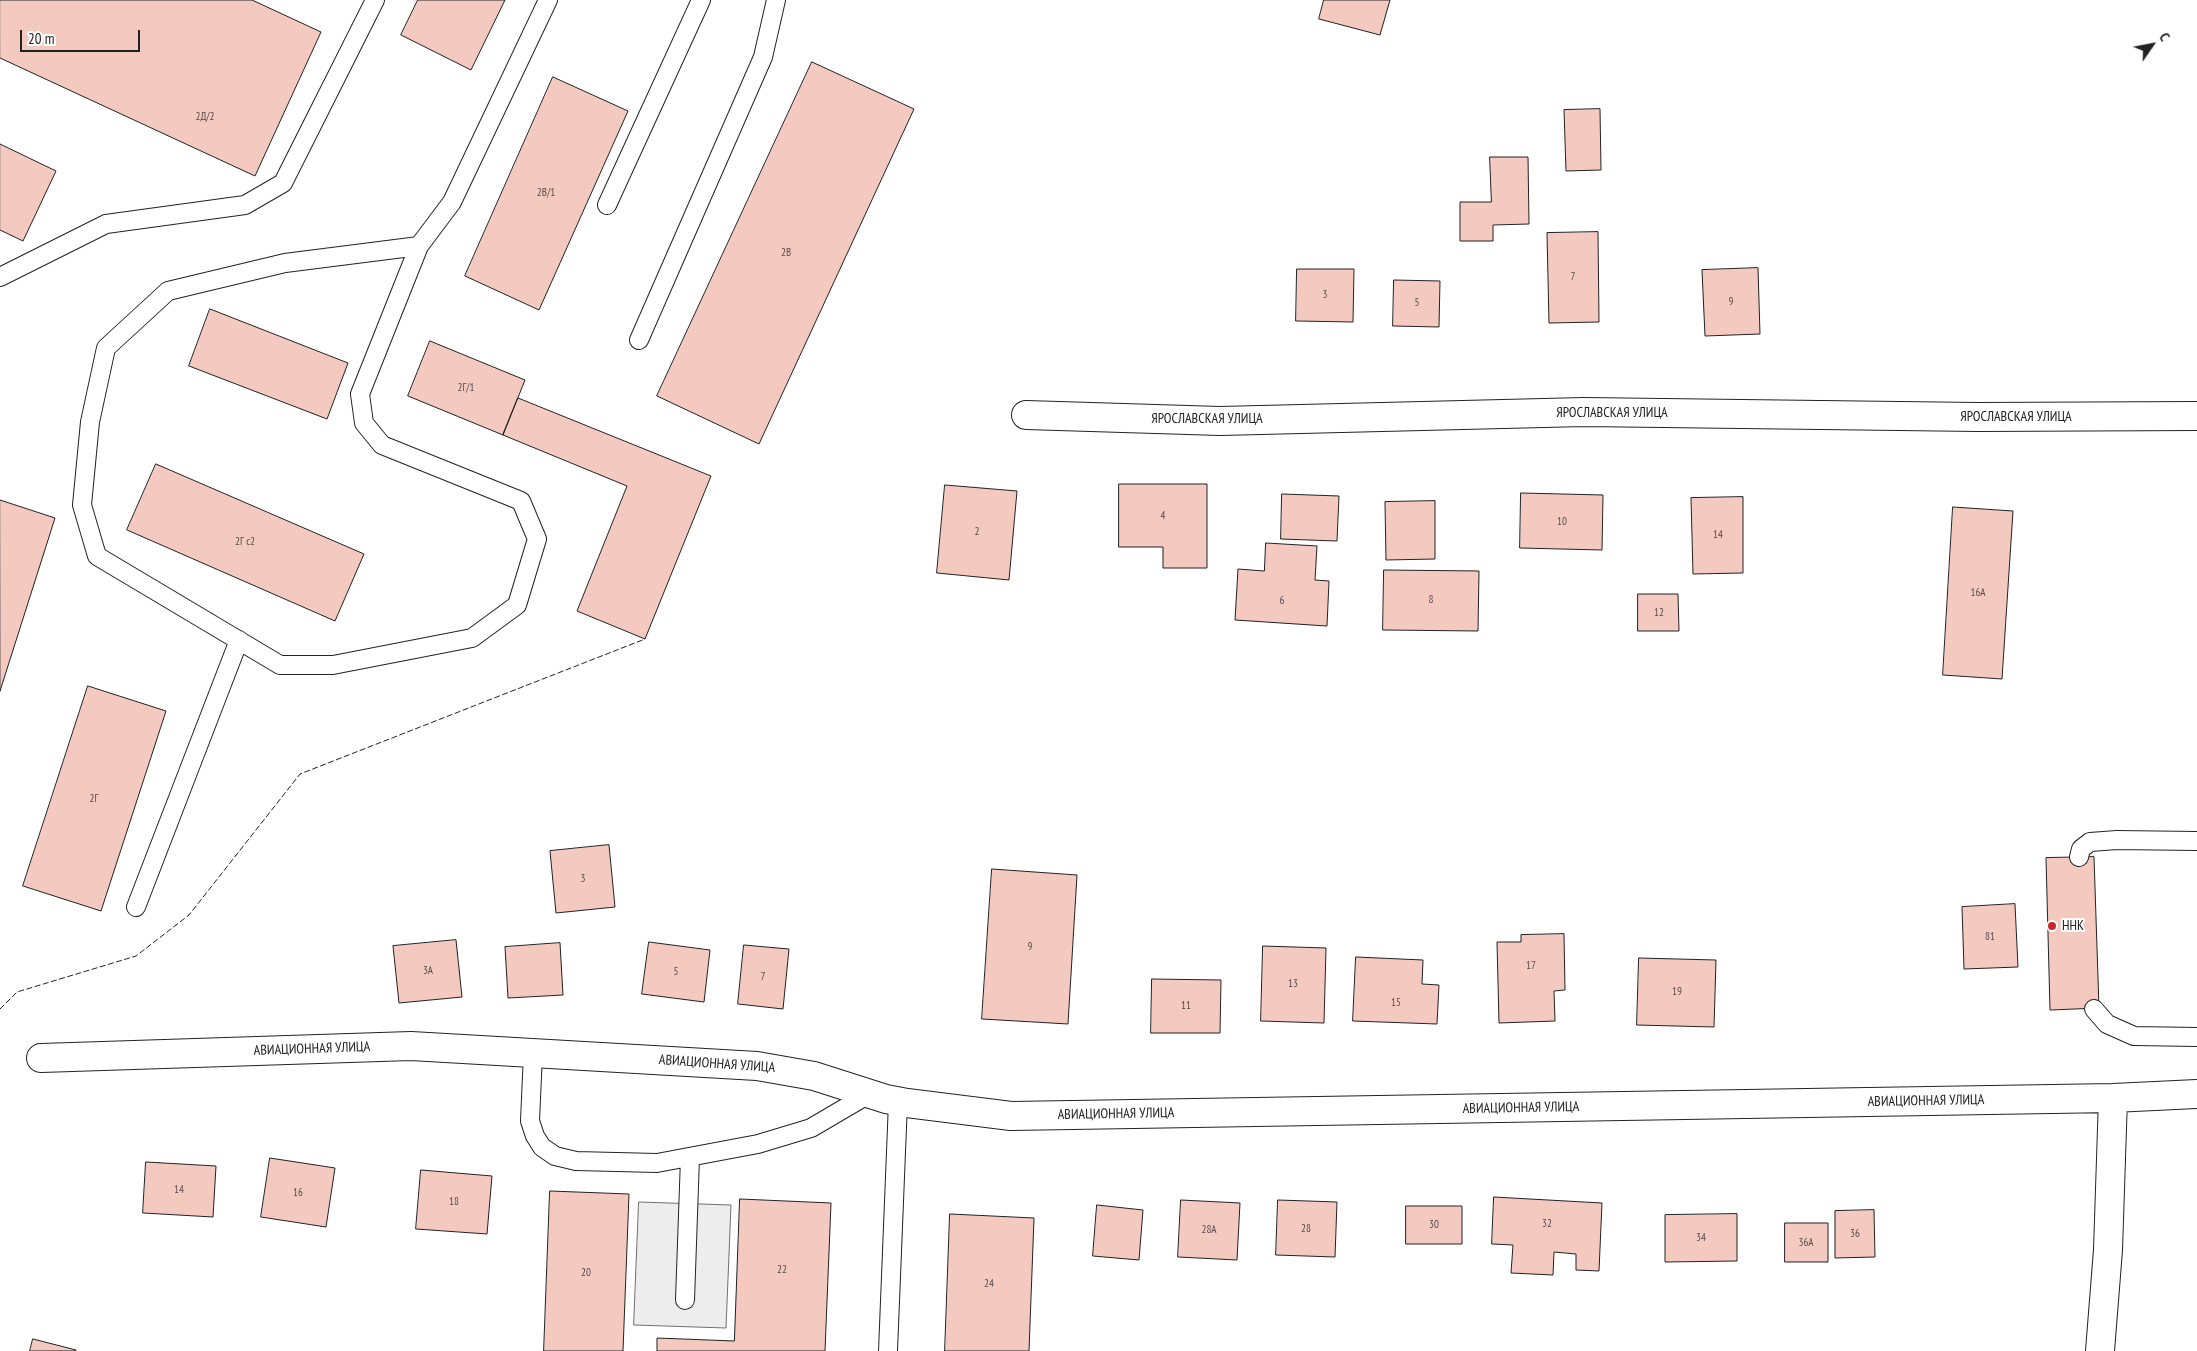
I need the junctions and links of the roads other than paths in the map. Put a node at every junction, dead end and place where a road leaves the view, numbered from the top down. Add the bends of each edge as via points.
1 (375, 0) edge
2 (548, 0) edge
3 (701, 0) edge
4 (776, 0) edge
5 (608, 205) dead end
6 (419, 246) junction
7 (0, 277) edge
8 (639, 340) dead end
9 (1026, 415) dead end
10 (2197, 416) edge
11 (239, 640) junction
12 (2197, 841) edge
13 (2079, 857) dead end
14 (136, 907) dead end
15 (2094, 1009) dead end
16 (2197, 1037) edge
17 (533, 1052) junction
18 (41, 1058) dead end
19 (869, 1094) junction
20 (2197, 1094) edge
21 (2113, 1098) junction
22 (898, 1102) junction
23 (690, 1158) junction
24 (685, 1300) dead end
25 (888, 1351) edge
26 (2100, 1351) edge

1 - 7 lane via 283,183 245,205 106,224
2 - 6 lane via 452,202
3 - 5 lane
4 - 8 lane via 763,57
6 - 11 lane via 285,263 168,291 106,348 90,422 82,505 97,556
6 - 11 lane via 360,394 364,423 382,445 521,501 538,539 516,605 472,638 333,665 280,665
9 - 10 street, ЯРОСЛАВСКАЯ УЛИЦА via 1220,421 1584,412 1978,418
11 - 14 lane
12 - 13 lane via 2143,839 2090,842 2081,849
15 - 16 lane via 2107,1024 2134,1036
17 - 18 street, АВИАЦИОННАЯ УЛИЦА via 411,1046
17 - 19 street, АВИАЦИОННАЯ УЛИЦА via 756,1066 814,1076
17 - 23 lane via 530,1121 542,1147 554,1156 576,1161 638,1164
19 - 22 street, АВИАЦИОННАЯ УЛИЦА
19 - 23 lane via 811,1128 787,1137
20 - 21 street, АВИАЦИОННАЯ УЛИЦА
21 - 22 street, АВИАЦИОННАЯ УЛИЦА via 1011,1116
21 - 26 street via 2108,1250
22 - 25 lane
23 - 24 lane

